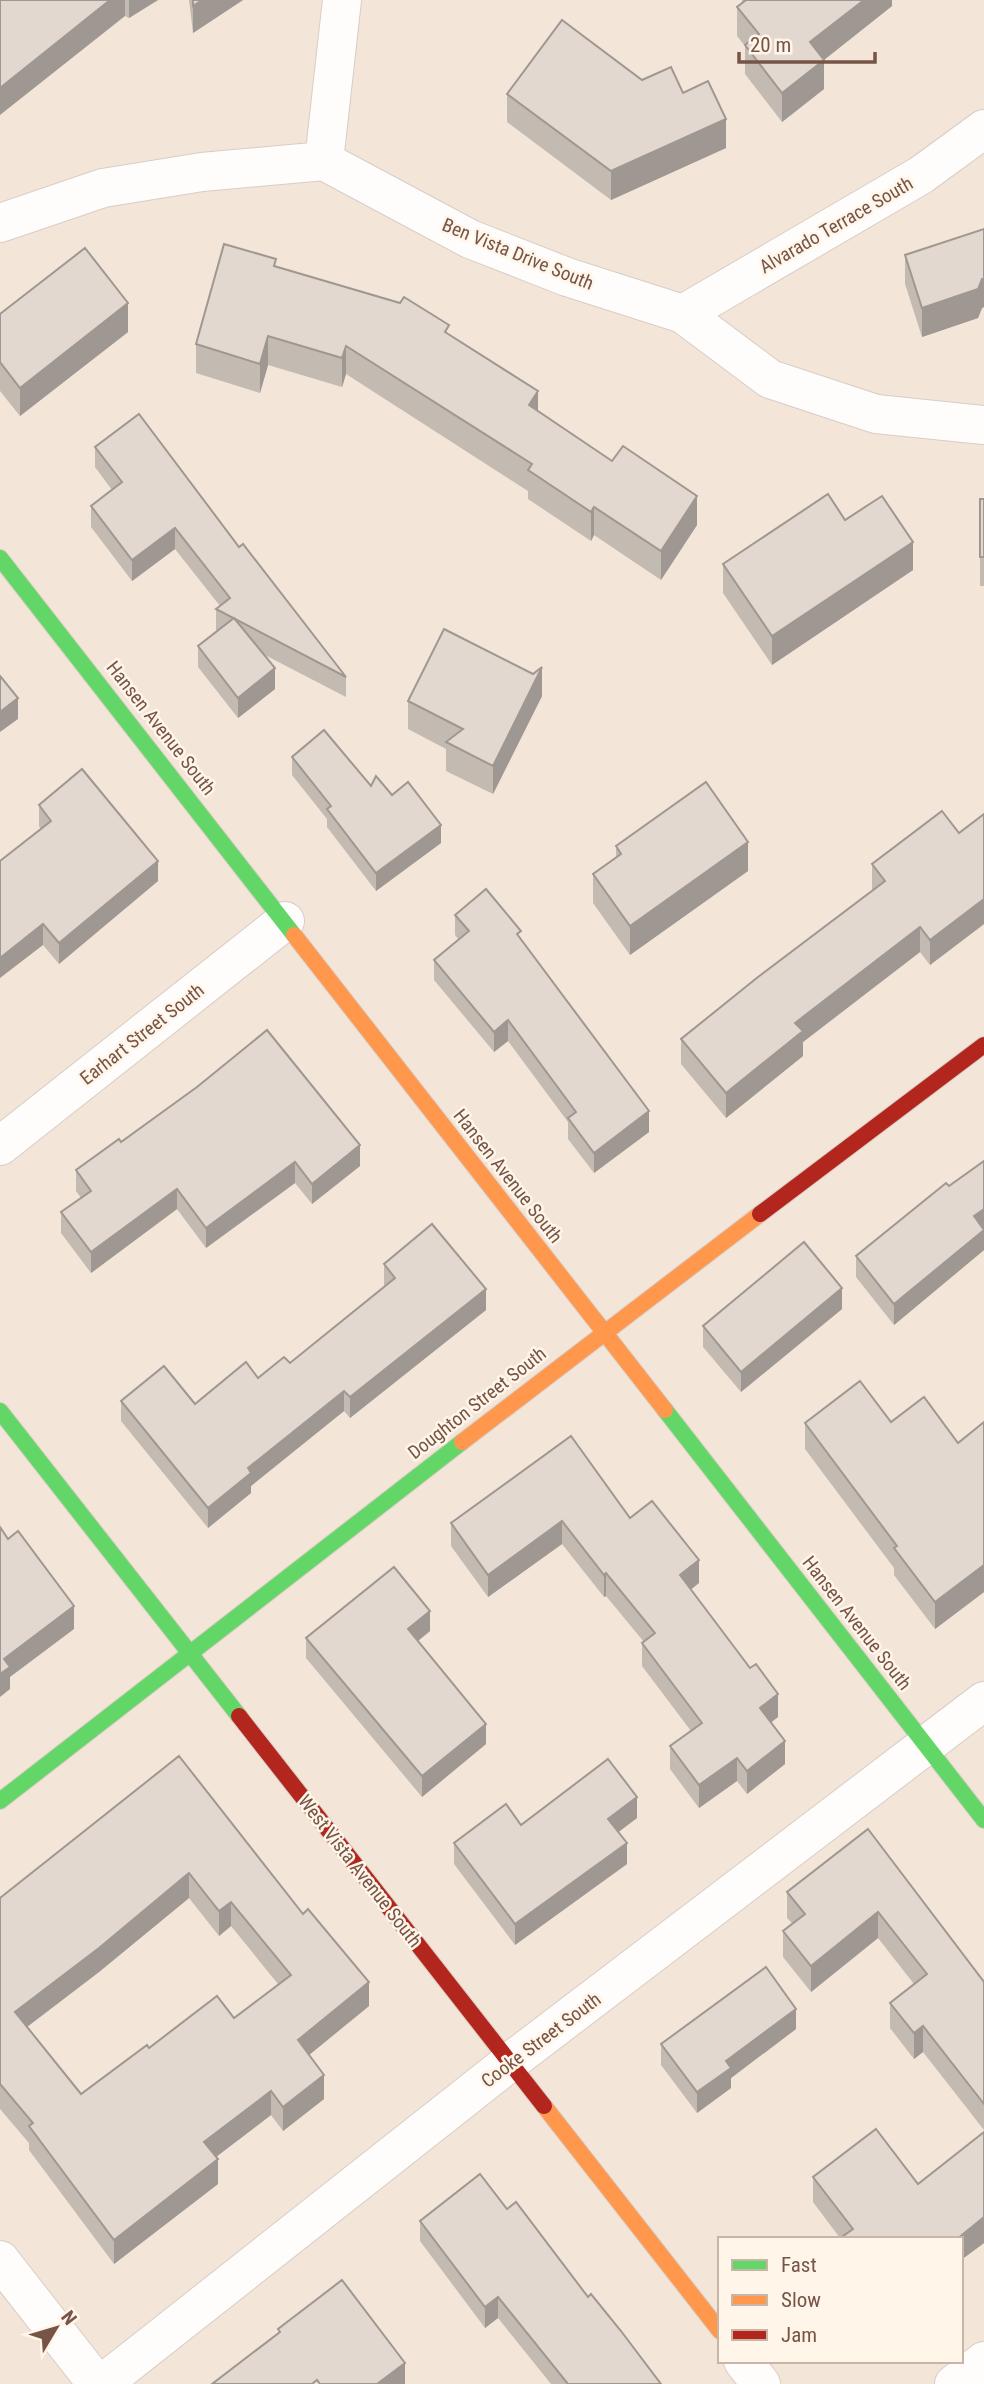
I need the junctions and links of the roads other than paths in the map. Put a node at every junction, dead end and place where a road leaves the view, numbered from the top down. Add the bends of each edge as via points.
1 (342, 0) edge
2 (984, 129) edge
3 (324, 162) junction
4 (0, 223) edge
5 (683, 314) junction
6 (984, 425) edge
7 (0, 558) edge
8 (285, 921) junction
9 (984, 1045) edge
10 (0, 1146) edge
11 (603, 1333) junction
12 (0, 1411) edge
13 (189, 1653) junction
14 (984, 1701) edge
15 (926, 1746) junction
16 (0, 1801) edge
17 (984, 1820) edge
18 (510, 2062) junction
19 (0, 2260) edge
20 (718, 2328) edge
21 (984, 2361) edge
22 (745, 2363) edge
23 (100, 2384) edge
24 (761, 2384) edge
25 (954, 2384) edge

1 - 3 street
2 - 5 street, Alvarado Terrace South via 921,175
3 - 4 street via 202,172 103,188
3 - 5 street, Ben Vista Drive South via 470,239
5 - 6 street, Ben Vista Drive South via 770,379 876,414
7 - 8 street, Hansen Avenue South
8 - 10 street, Earhart Street South
8 - 11 street, Hansen Avenue South
9 - 11 street, Doughton Street South
11 - 13 street, Doughton Street South
11 - 15 street, Hansen Avenue South
12 - 13 street, West Vista Avenue South
13 - 16 street, Doughton Street South
13 - 18 street, West Vista Avenue South
14 - 15 street, Cooke Street South
15 - 17 street, Hansen Avenue South
15 - 18 street, Cooke Street South
18 - 20 street, West Vista Avenue South
18 - 23 street, Cooke Street South
19 - 23 street
21 - 25 street
22 - 24 street

